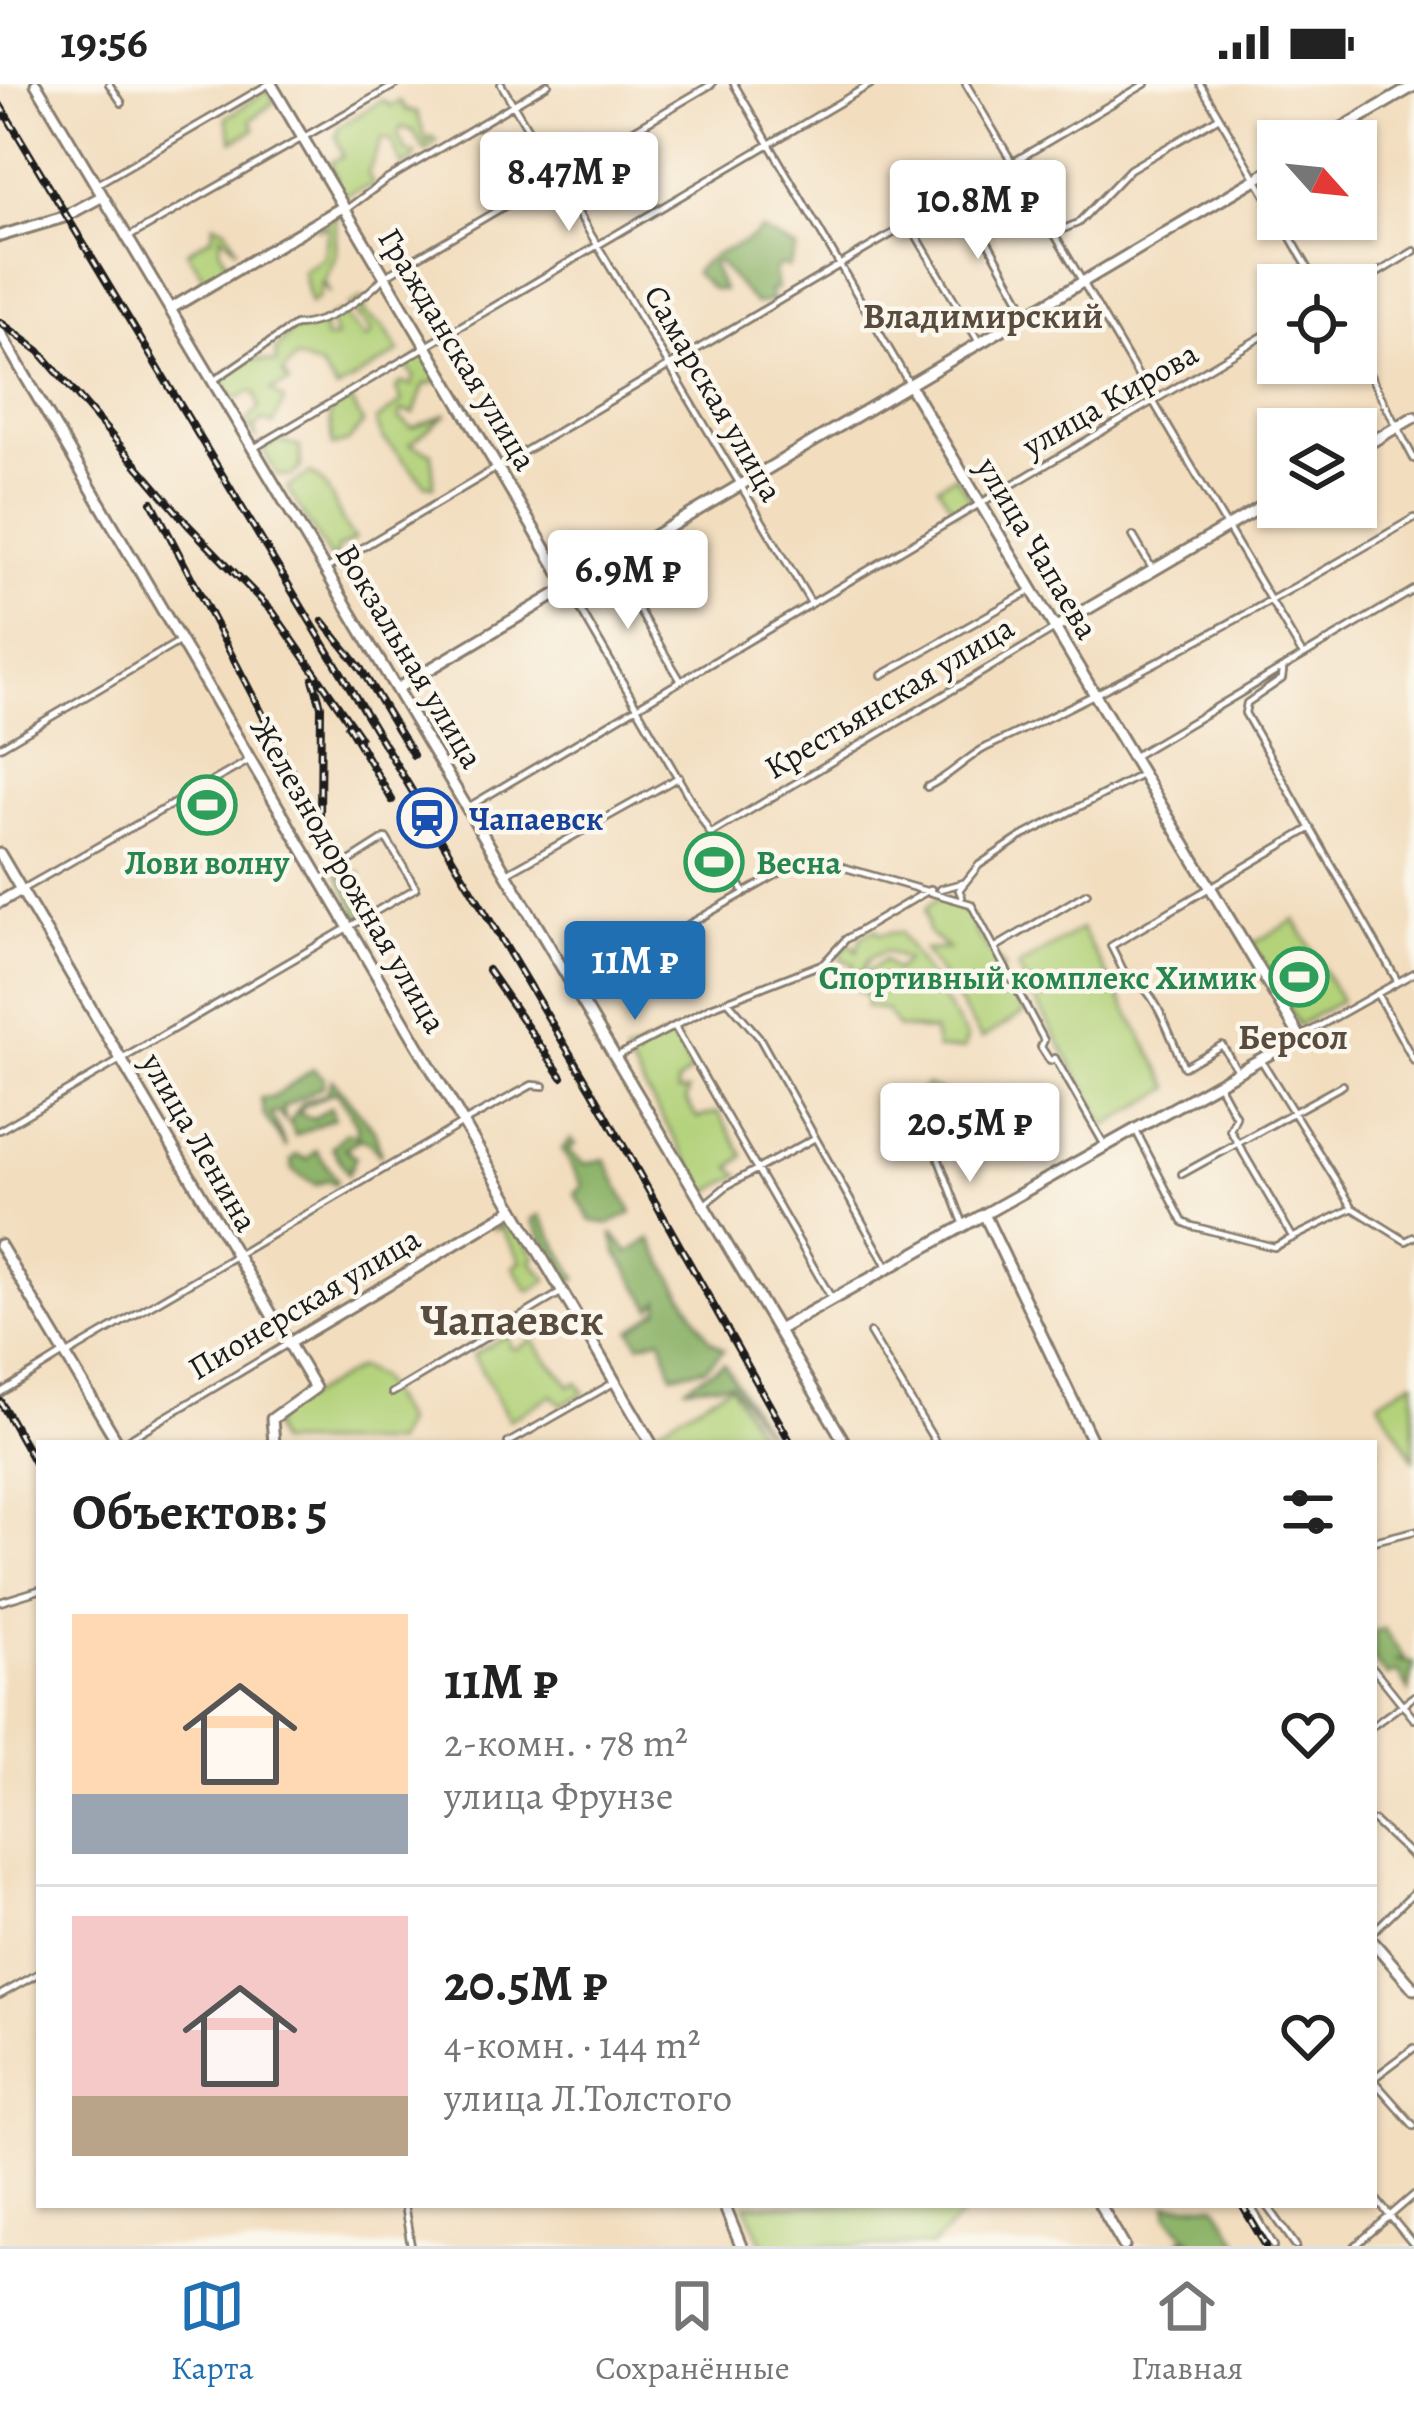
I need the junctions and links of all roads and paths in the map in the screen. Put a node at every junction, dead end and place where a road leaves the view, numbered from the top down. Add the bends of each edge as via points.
1 (36, 84) edge
2 (110, 84) edge
3 (270, 84) edge
4 (397, 84) edge
5 (501, 84) edge
6 (548, 84) edge
7 (712, 84) edge
8 (734, 84) edge
9 (871, 84) edge
10 (966, 84) edge
11 (1145, 84) edge
12 (1200, 84) edge
13 (1414, 86) edge
14 (122, 103) dead end
15 (513, 104) junction
16 (1219, 117) junction
17 (1356, 120) edge
18 (302, 138) junction
19 (769, 146) junction
20 (1011, 162) junction
21 (557, 175) junction
22 (1256, 179) joint
23 (94, 185) junction
24 (960, 192) junction
25 (101, 197) junction
26 (343, 210) junction
27 (909, 223) junction
28 (1054, 233) junction
29 (0, 236) edge
30 (127, 238) junction
31 (599, 244) junction
32 (1414, 251) edge
33 (842, 265) junction
34 (1377, 273) edge
35 (384, 277) junction
36 (1082, 282) junction
37 (170, 309) junction
38 (1028, 314) junction
39 (0, 333) edge
40 (1257, 339) edge
41 (980, 343) junction
42 (426, 348) junction
43 (670, 364) junction
44 (213, 381) junction
45 (1376, 384) edge
46 (910, 386) junction
47 (1153, 399) junction
48 (1414, 417) edge
49 (1399, 425) junction
50 (1377, 438) edge
51 (254, 448) junction
52 (1414, 459) edge
53 (499, 469) junction
54 (740, 485) junction
55 (981, 504) junction
56 (1257, 509) edge
57 (1414, 518) edge
58 (1228, 526) junction
59 (1133, 536) dead end
60 (610, 562) junction
61 (326, 569) junction
62 (1154, 570) junction
63 (568, 587) junction
64 (1032, 590) junction
65 (1414, 590) edge
66 (1271, 599) junction
67 (811, 603) junction
68 (1055, 628) junction
69 (179, 641) junction
70 (1301, 652) junction
71 (1283, 671) junction
72 (882, 675) dead end
73 (681, 681) junction
74 (398, 688) junction
75 (1095, 698) junction
76 (638, 706) junction
77 (0, 747) edge
78 (1131, 758) junction
79 (250, 760) junction
80 (1142, 775) junction
81 (680, 777) junction
82 (927, 787) dead end
83 (470, 806) junction
84 (1311, 828) junction
85 (712, 832) junction
86 (0, 854) edge
87 (509, 872) junction
88 (320, 880) junction
89 (964, 883) junction
90 (1209, 887) junction
91 (933, 889) junction
92 (21, 890) junction
93 (743, 890) junction
94 (1087, 893) dead end
95 (962, 897) junction
96 (0, 902) edge
97 (350, 931) junction
98 (996, 947) junction
99 (1414, 973) edge
100 (1397, 982) junction
101 (576, 988) junction
102 (1377, 994) junction
103 (727, 1000) junction
104 (659, 1020) dead end
105 (675, 1027) junction
106 (666, 1031) junction
107 (1300, 1037) junction
108 (616, 1056) junction
109 (1260, 1059) junction
110 (122, 1061) junction
111 (1414, 1061) edge
112 (1238, 1072) junction
113 (1218, 1084) junction
114 (1343, 1085) dead end
115 (544, 1086) dead end
116 (1292, 1115) junction
117 (463, 1123) junction
118 (1135, 1129) junction
119 (0, 1130) edge
120 (813, 1139) junction
121 (1238, 1144) junction
122 (1106, 1146) junction
123 (939, 1160) dead end
124 (758, 1168) junction
125 (1182, 1174) dead end
126 (705, 1204) junction
127 (1353, 1208) junction
128 (514, 1209) junction
129 (984, 1214) junction
130 (964, 1225) junction
131 (1414, 1237) edge
132 (1293, 1238) junction
133 (0, 1245) edge
134 (236, 1255) junction
135 (888, 1268) junction
136 (562, 1292) junction
137 (832, 1298) junction
138 (778, 1330) junction
139 (870, 1333) dead end
140 (289, 1343) junction
141 (66, 1354) junction
142 (615, 1382) junction
143 (0, 1393) edge
144 (392, 1393) dead end
145 (118, 1440) edge
146 (125, 1440) edge
147 (274, 1440) edge
148 (513, 1440) edge
149 (649, 1440) edge
150 (843, 1440) edge
151 (934, 1440) edge
152 (1092, 1440) edge
153 (1414, 1531) edge
154 (1377, 1540) edge
155 (36, 1591) edge
156 (0, 1602) edge
157 (1377, 1673) edge
158 (1414, 1696) edge
159 (1400, 1706) junction
160 (1414, 1719) edge
161 (1377, 1723) edge
162 (1377, 1823) edge
163 (1414, 1858) edge
164 (1414, 1892) edge
165 (1377, 1928) edge
166 (1377, 1946) edge
167 (36, 1974) edge
168 (1414, 1989) edge
169 (0, 1995) edge
170 (1414, 2048) edge
171 (1377, 2077) edge
172 (1377, 2083) edge
173 (1414, 2126) edge
174 (1414, 2195) edge
175 (1377, 2201) edge
176 (405, 2208) edge
177 (725, 2208) edge
178 (1102, 2208) edge
179 (1252, 2208) edge
180 (1269, 2208) edge
181 (1391, 2217) junction
182 (1414, 2245) edge
183 (412, 2246) edge
184 (741, 2246) edge
185 (1124, 2246) edge
186 (1274, 2246) edge
187 (1296, 2246) edge
188 (1355, 2246) edge

1 - 23 street, Вокзальная улица
2 - 14 street
3 - 18 street, Гражданская улица
3 - 23 street
4 - 18 street
5 - 15 street, Самарская улица
6 - 15 street
7 - 21 street
8 - 19 street, улица Чапаева
9 - 19 street
10 - 20 street
11 - 20 street
12 - 16 street
13 - 17 street
15 - 21 street, Самарская улица
15 - 26 street
16 - 22 street
16 - 28 street via 1130,169 1078,223
18 - 26 street, Гражданская улица
18 - 30 street
19 - 31 street
19 - 33 street, улица Чапаева
20 - 24 street
20 - 28 street
21 - 31 street, Самарская улица
21 - 35 street
22 - 36 street
23 - 25 street, Вокзальная улица
24 - 27 street
24 - 38 street
25 - 29 street
25 - 30 street, Вокзальная улица
26 - 35 street, Гражданская улица
26 - 37 street
27 - 33 street
27 - 41 street
28 - 36 street
30 - 37 street, Вокзальная улица
31 - 42 street
31 - 43 street, Самарская улица
32 - 34 street
33 - 43 street
33 - 46 street, улица Чапаева
35 - 42 street, Гражданская улица
35 - 44 street
36 - 38 street
36 - 47 street
37 - 44 street, Вокзальная улица
38 - 41 street
39 - 69 street, Железнодорожная улица
40 - 47 street, улица Кирова
41 - 46 street
42 - 51 street
42 - 53 street, Гражданская улица
43 - 53 street
43 - 54 street, Самарская улица
44 - 51 street, Вокзальная улица
45 - 49 street
46 - 54 street
46 - 55 street, улица Чапаева
47 - 55 street, улица Кирова
47 - 58 street
48 - 49 street
49 - 50 street
49 - 52 street
51 - 61 street, Вокзальная улица
53 - 61 street
53 - 63 street, Гражданская улица
54 - 60 street
54 - 67 street, Самарская улица
55 - 64 street, улица Чапаева
55 - 67 street, улица Кирова
56 - 58 street, Крестьянская улица
57 - 66 street
58 - 62 street, Крестьянская улица
58 - 66 street
59 - 62 street
60 - 63 street
60 - 73 street
61 - 74 street, Вокзальная улица
62 - 68 street, Крестьянская улица
63 - 74 street
63 - 76 street, Гражданская улица
64 - 68 street, улица Чапаева
64 - 72 street
65 - 70 street
66 - 70 street
66 - 75 street
67 - 73 street, улица Кирова
68 - 75 street, улица Чапаева
68 - 85 street, Крестьянская улица
69 - 77 street
69 - 79 street, Железнодорожная улица
70 - 71 street
71 - 78 street
71 - 84 street via 1245,713
73 - 76 street, улица Кирова
74 - 83 street, Вокзальная улица
75 - 78 street, улица Чапаева
75 - 82 street via 987,747
76 - 81 street, Гражданская улица
76 - 83 street, улица Кирова
78 - 80 street, улица Чапаева
79 - 88 street, Железнодорожная улица
79 - 92 street
80 - 89 street via 1021,837
80 - 90 street, улица Чапаева
81 - 85 street, Гражданская улица
81 - 87 street
83 - 87 street, Вокзальная улица
84 - 90 street
84 - 100 street
85 - 93 street, Гражданская улица
86 - 92 street, улица Ленина
87 - 101 street, Вокзальная улица
88 - 97 street, Железнодорожная улица
88 - 97 street via 386,838 416,888
89 - 91 street
89 - 95 street
90 - 107 street, улица Чапаева
90 - 112 street via 1111,946 1125,974 1148,994 1184,1067 1222,1045
91 - 93 street via 808,856
91 - 95 street
91 - 103 street via 846,939 824,963
92 - 96 street
92 - 110 street, улица Ленина
93 - 101 street
94 - 98 street
95 - 98 street
97 - 110 street
97 - 117 street, Железнодорожная улица
98 - 122 street via 1041,1047
99 - 100 street
100 - 102 street
101 - 108 street, Вокзальная улица
102 - 107 street
102 - 111 street
103 - 105 street
103 - 120 street via 760,1037
104 - 106 street
105 - 106 street
105 - 124 street
106 - 108 street
107 - 109 street
108 - 126 street, Вокзальная улица
109 - 112 street
109 - 116 street
110 - 119 street
110 - 134 street, улица Ленина
112 - 113 street
113 - 118 street
113 - 121 street via 1236,1117 1229,1130
114 - 116 street
115 - 117 street
116 - 121 street
116 - 127 street
117 - 128 street, Железнодорожная улица
117 - 134 street
118 - 122 street
118 - 132 street via 1183,1222 1274,1247
120 - 124 street
120 - 135 street
121 - 125 street
121 - 132 street
122 - 129 street
123 - 130 street
124 - 126 street
124 - 137 street
126 - 138 street, Вокзальная улица
127 - 131 street via 1406,1241
127 - 132 street
128 - 136 street, Железнодорожная улица
128 - 140 street, Пионерская улица
129 - 130 street
129 - 152 street
130 - 135 street
133 - 141 street
134 - 140 street, улица Ленина
134 - 141 street
135 - 137 street
136 - 142 street, Железнодорожная улица
136 - 144 street
137 - 138 street
138 - 150 street, Вокзальная улица
139 - 151 street
140 - 146 street, Пионерская улица
140 - 147 street, улица Ленина via 315,1388 272,1418
141 - 143 street
141 - 145 street
142 - 148 street
142 - 149 street, Железнодорожная улица
153 - 154 street
155 - 156 street
157 - 159 street
158 - 159 street
159 - 160 street
159 - 161 street
162 - 163 street
164 - 165 street
166 - 168 street
167 - 169 street
170 - 171 street
172 - 173 street
174 - 181 street
175 - 181 street
176 - 183 street
177 - 184 street
178 - 185 street
179 - 186 street
180 - 187 street
181 - 182 street
181 - 188 street

